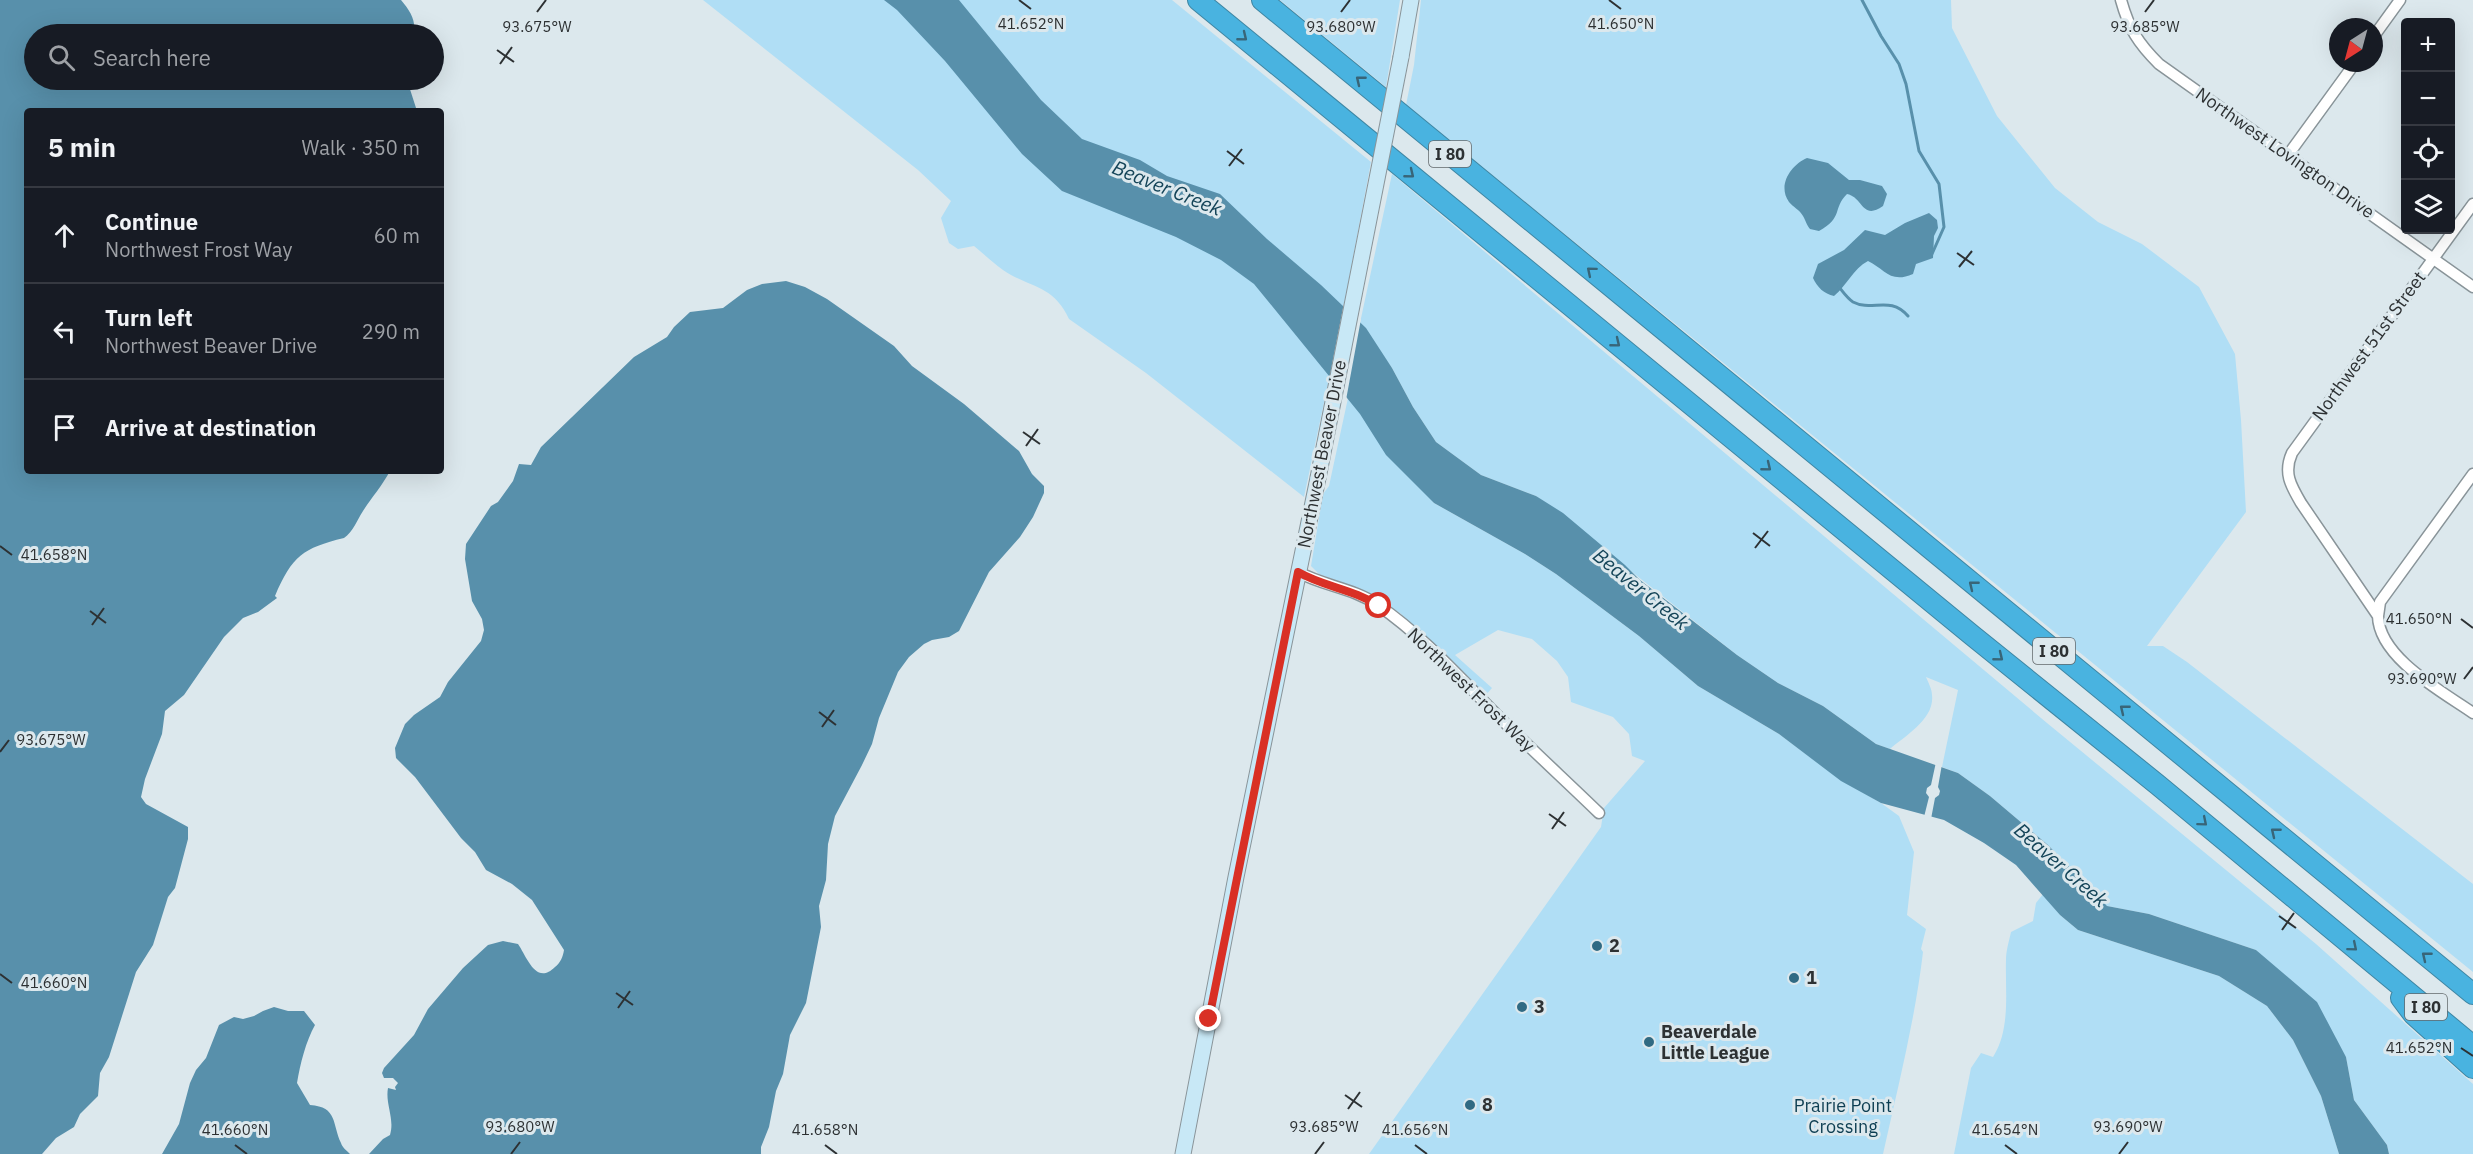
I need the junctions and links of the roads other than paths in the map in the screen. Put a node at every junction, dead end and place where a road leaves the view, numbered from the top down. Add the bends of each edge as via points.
1 (1198, 0) edge
2 (1262, 0) edge
3 (1411, 0) edge
4 (2121, 0) edge
5 (2400, 0) edge
6 (2383, 24) edge
7 (2348, 72) edge
8 (2288, 155) junction
9 (2473, 204) edge
10 (2432, 259) junction
11 (2473, 287) edge
12 (2473, 474) edge
13 (1298, 572) junction
14 (2378, 616) junction
15 (2473, 713) edge
16 (1599, 813) dead end
17 (2380, 969) junction
18 (2472, 994) edge
19 (2473, 1046) edge
20 (2473, 1068) edge
21 (1183, 1154) edge

1 -> 17 highway, I 80
18 -> 2 highway, I 80
3 - 13 main road, Northwest Beaver Drive, bridge
4 - 8 street, Northwest Lovington Drive via 2138,43 2158,64
5 - 6 street
7 - 8 street
8 - 10 street, Northwest Lovington Drive
9 - 10 street, Northwest 51st Street
10 - 11 street, Northwest Lovington Drive
10 - 14 street, Northwest 51st Street via 2292,453 2287,472 2295,494
12 - 14 street via 2380,602
13 - 16 street, Northwest Frost Way via 1362,595 1387,612 1457,673
13 - 21 main road, Northwest Beaver Drive
14 - 15 street via 2383,636 2394,653
17 - 19 highway, I 80
17 - 20 highway via 2413,1014

